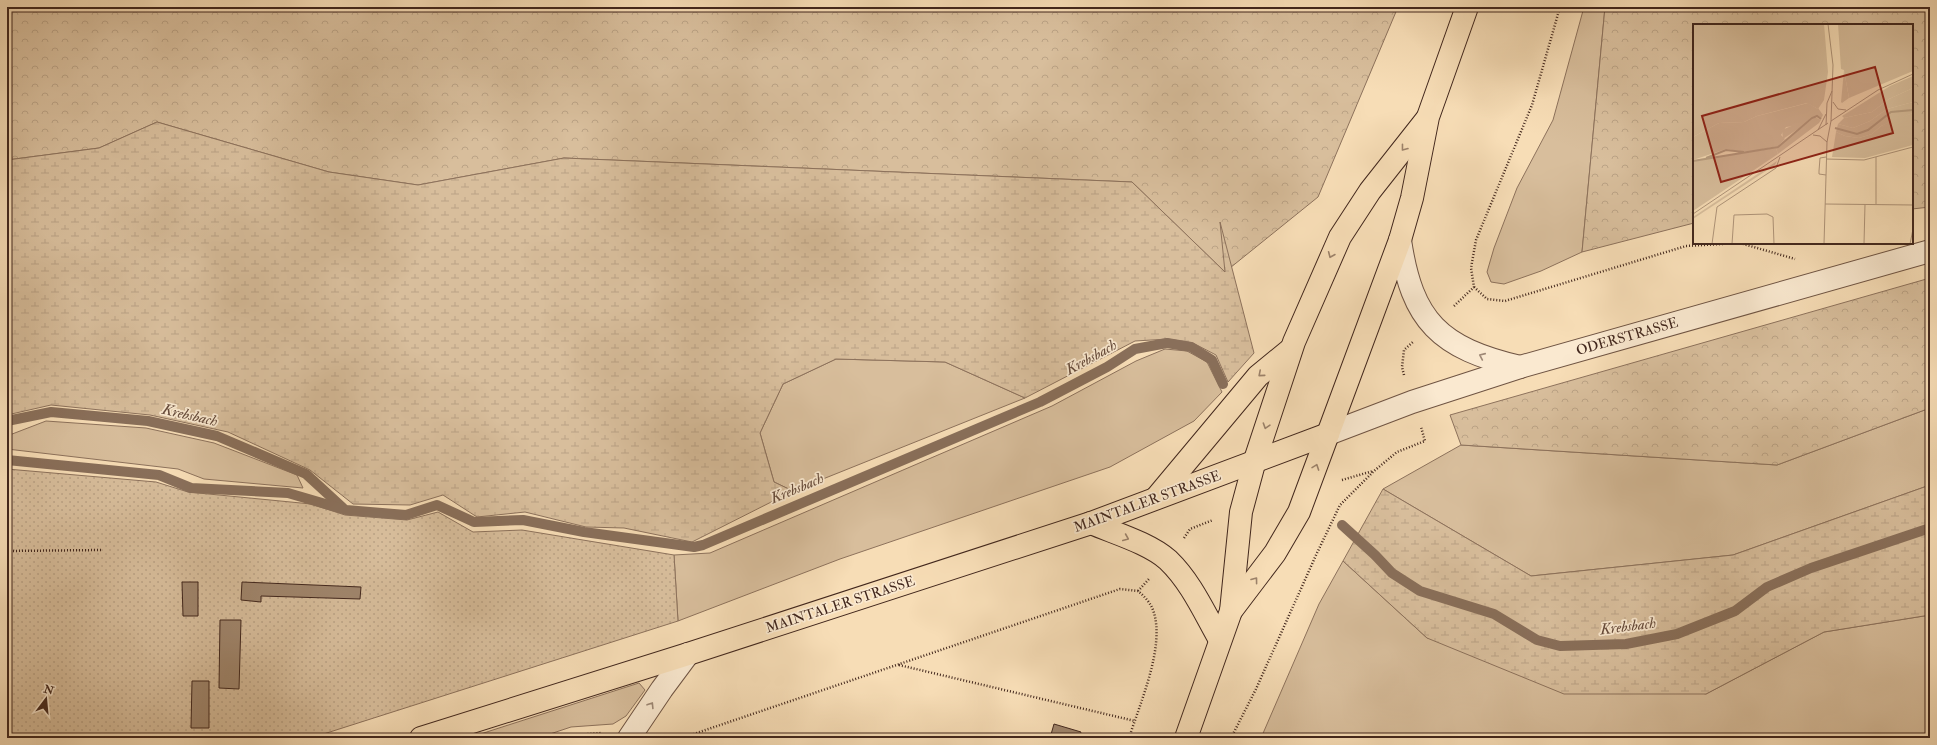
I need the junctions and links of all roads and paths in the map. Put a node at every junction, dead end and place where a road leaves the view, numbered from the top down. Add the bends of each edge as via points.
1 (1467, 7) edge
2 (1560, 7) edge
3 (1428, 117) junction
4 (1400, 240) junction
5 (1722, 244) edge
6 (1743, 244) edge
7 (1930, 251) edge
8 (1800, 261) dead end
9 (1474, 287) junction
10 (1433, 327) junction
11 (1291, 349) junction
12 (1520, 366) junction
13 (1412, 402) junction
14 (1328, 434) junction
15 (1255, 460) junction
16 (1155, 499) junction
17 (1091, 523) junction
18 (101, 550) dead end
19 (7, 551) edge
20 (1231, 611) junction
21 (1220, 640) junction
22 (688, 654) junction
23 (898, 664) junction
24 (1135, 721) junction
25 (630, 737) edge
26 (421, 738) edge
27 (564, 738) edge
28 (682, 738) edge
29 (1130, 738) edge
30 (1186, 738) edge
31 (1231, 738) edge

1 - 3 main road
2 - 9 path via 1532,105 1476,240 1471,268
3 - 4 main road via 1412,198
3 -> 11 main road via 1370,191 1340,237
4 - 10 street via 1404,268 1412,294
4 - 14 main road
5 - 9 path via 1686,246 1505,301 1487,299
6 - 8 path
7 - 12 street, ODERSTRASSE
9 - 10 path
12 -> 10 street via 1487,359 1448,339
10 - 13 path via 1404,350 1402,368
11 -> 15 main road
11 -> 16 main road via 1258,376
12 - 13 street, ODERSTRASSE
13 - 14 street, ODERSTRASSE
13 - 31 path via 1425,441 1396,452 1340,505
14 - 15 main road, MAINTALER STRASSE
20 -> 14 main road via 1275,553 1299,512
15 - 16 main road, MAINTALER STRASSE
15 - 20 main road via 1240,512
16 - 17 main road, MAINTALER STRASSE
17 -> 21 main road via 1148,547 1167,559 1189,584
17 - 22 main road, MAINTALER STRASSE
18 - 19 path
20 - 21 main road
21 - 30 main road
25 -> 22 street
22 - 26 main road, MAINTALER STRASSE
23 - 24 path
23 - 24 path via 1120,589 1138,591 1153,610 1157,633 1154,658
23 - 28 path
24 - 29 path
25 - 27 path via 597,733

